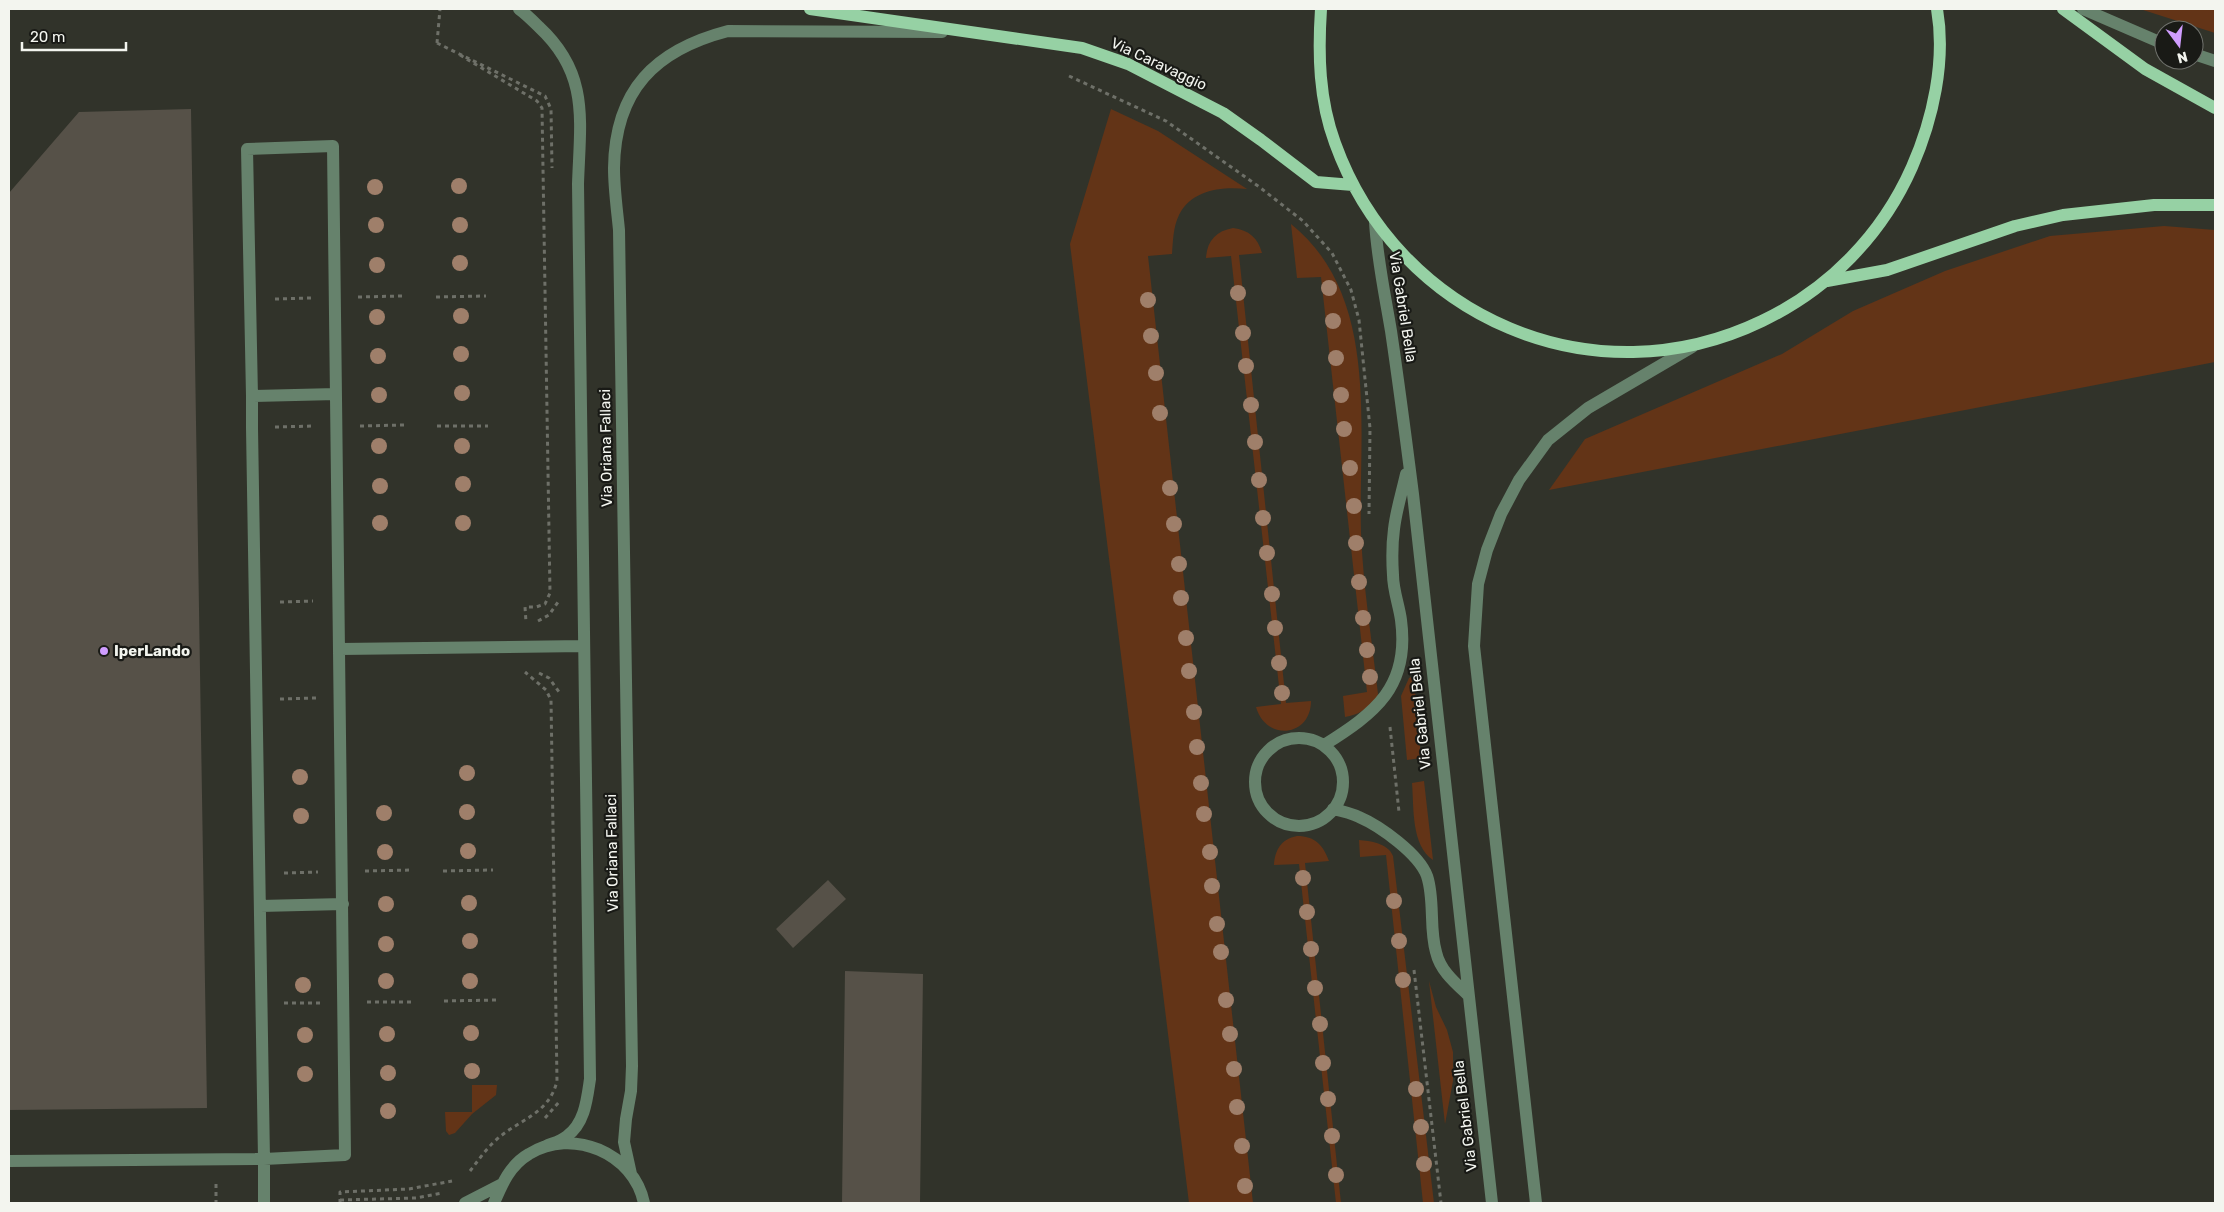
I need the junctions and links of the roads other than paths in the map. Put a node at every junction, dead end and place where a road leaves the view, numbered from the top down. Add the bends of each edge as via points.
1 (519, 9) edge
2 (810, 9) edge
3 (1321, 9) edge
4 (1937, 9) edge
5 (2063, 9) edge
6 (2083, 9) edge
7 (979, 32) junction
8 (2154, 40) edge
9 (2215, 108) edge
10 (1352, 185) junction
11 (2215, 205) edge
12 (1375, 222) junction
13 (1827, 281) junction
14 (1692, 346) junction
15 (336, 394) junction
16 (252, 396) junction
17 (1408, 461) junction
18 (584, 646) junction
19 (340, 649) junction
20 (1324, 746) junction
21 (1333, 809) junction
22 (343, 904) junction
23 (260, 906) junction
24 (1467, 994) junction
25 (546, 1146) junction
26 (264, 1159) junction
27 (9, 1161) edge
28 (631, 1174) junction
29 (502, 1184) junction
30 (264, 1203) edge
31 (465, 1203) edge
32 (494, 1203) edge
33 (644, 1203) edge
34 (1492, 1203) edge
35 (1536, 1203) edge

1 - 18 street, Via Oriana Fallaci via 561,50 572,71 579,97
2 - 7 main road, Via Caravaggio
3 - 10 main road via 1318,48 1323,96 1334,142
4 - 13 main road via 1937,79 1925,137 1902,190 1869,239
5 - 9 main road via 2145,69
6 - 8 street
7 - 10 main road, Via Caravaggio via 1082,48 1128,64 1223,113 1316,182
7 - 28 street, Via Oriana Fallaci via 728,31 692,41 653,68 636,87 622,116 614,169 620,230 632,1066 624,1142
10 - 12 main road
11 - 13 main road via 2154,205 2062,215 2015,226 1887,270
12 - 14 main road via 1437,287 1474,312 1514,331 1558,345 1602,352 1647,352
12 - 17 street, Via Gabriel Bella
13 - 14 main road via 1786,310 1740,332
14 - 35 street via 1588,408 1548,440 1501,514 1478,584 1474,646
15 - 16 street
15 - 16 street via 333,146 247,149
15 - 19 street
16 - 23 street
17 - 20 street via 1394,529 1393,577 1401,621 1402,662 1386,695 1353,727
17 - 24 street, Via Gabriel Bella
18 - 19 street
18 - 25 street, Via Oriana Fallaci via 590,1079 578,1125 567,1137
19 - 22 street
20 - 21 street via 1341,768 1343,782
20 - 21 street via 1311,739 1296,737 1282,740 1260,760 1255,773 1255,788 1268,814 1294,826 1322,819
21 - 24 street via 1360,817 1393,838 1416,858 1426,875 1433,910 1435,951 1451,979
22 - 23 street
22 - 26 street via 345,1156
23 - 26 street
24 - 34 street, Via Gabriel Bella
25 - 28 street via 570,1142 593,1146 614,1156
25 - 29 street, Via Oriana Fallaci via 528,1154
26 - 27 street
26 - 30 street
28 - 33 street
29 - 31 street
29 - 32 street

